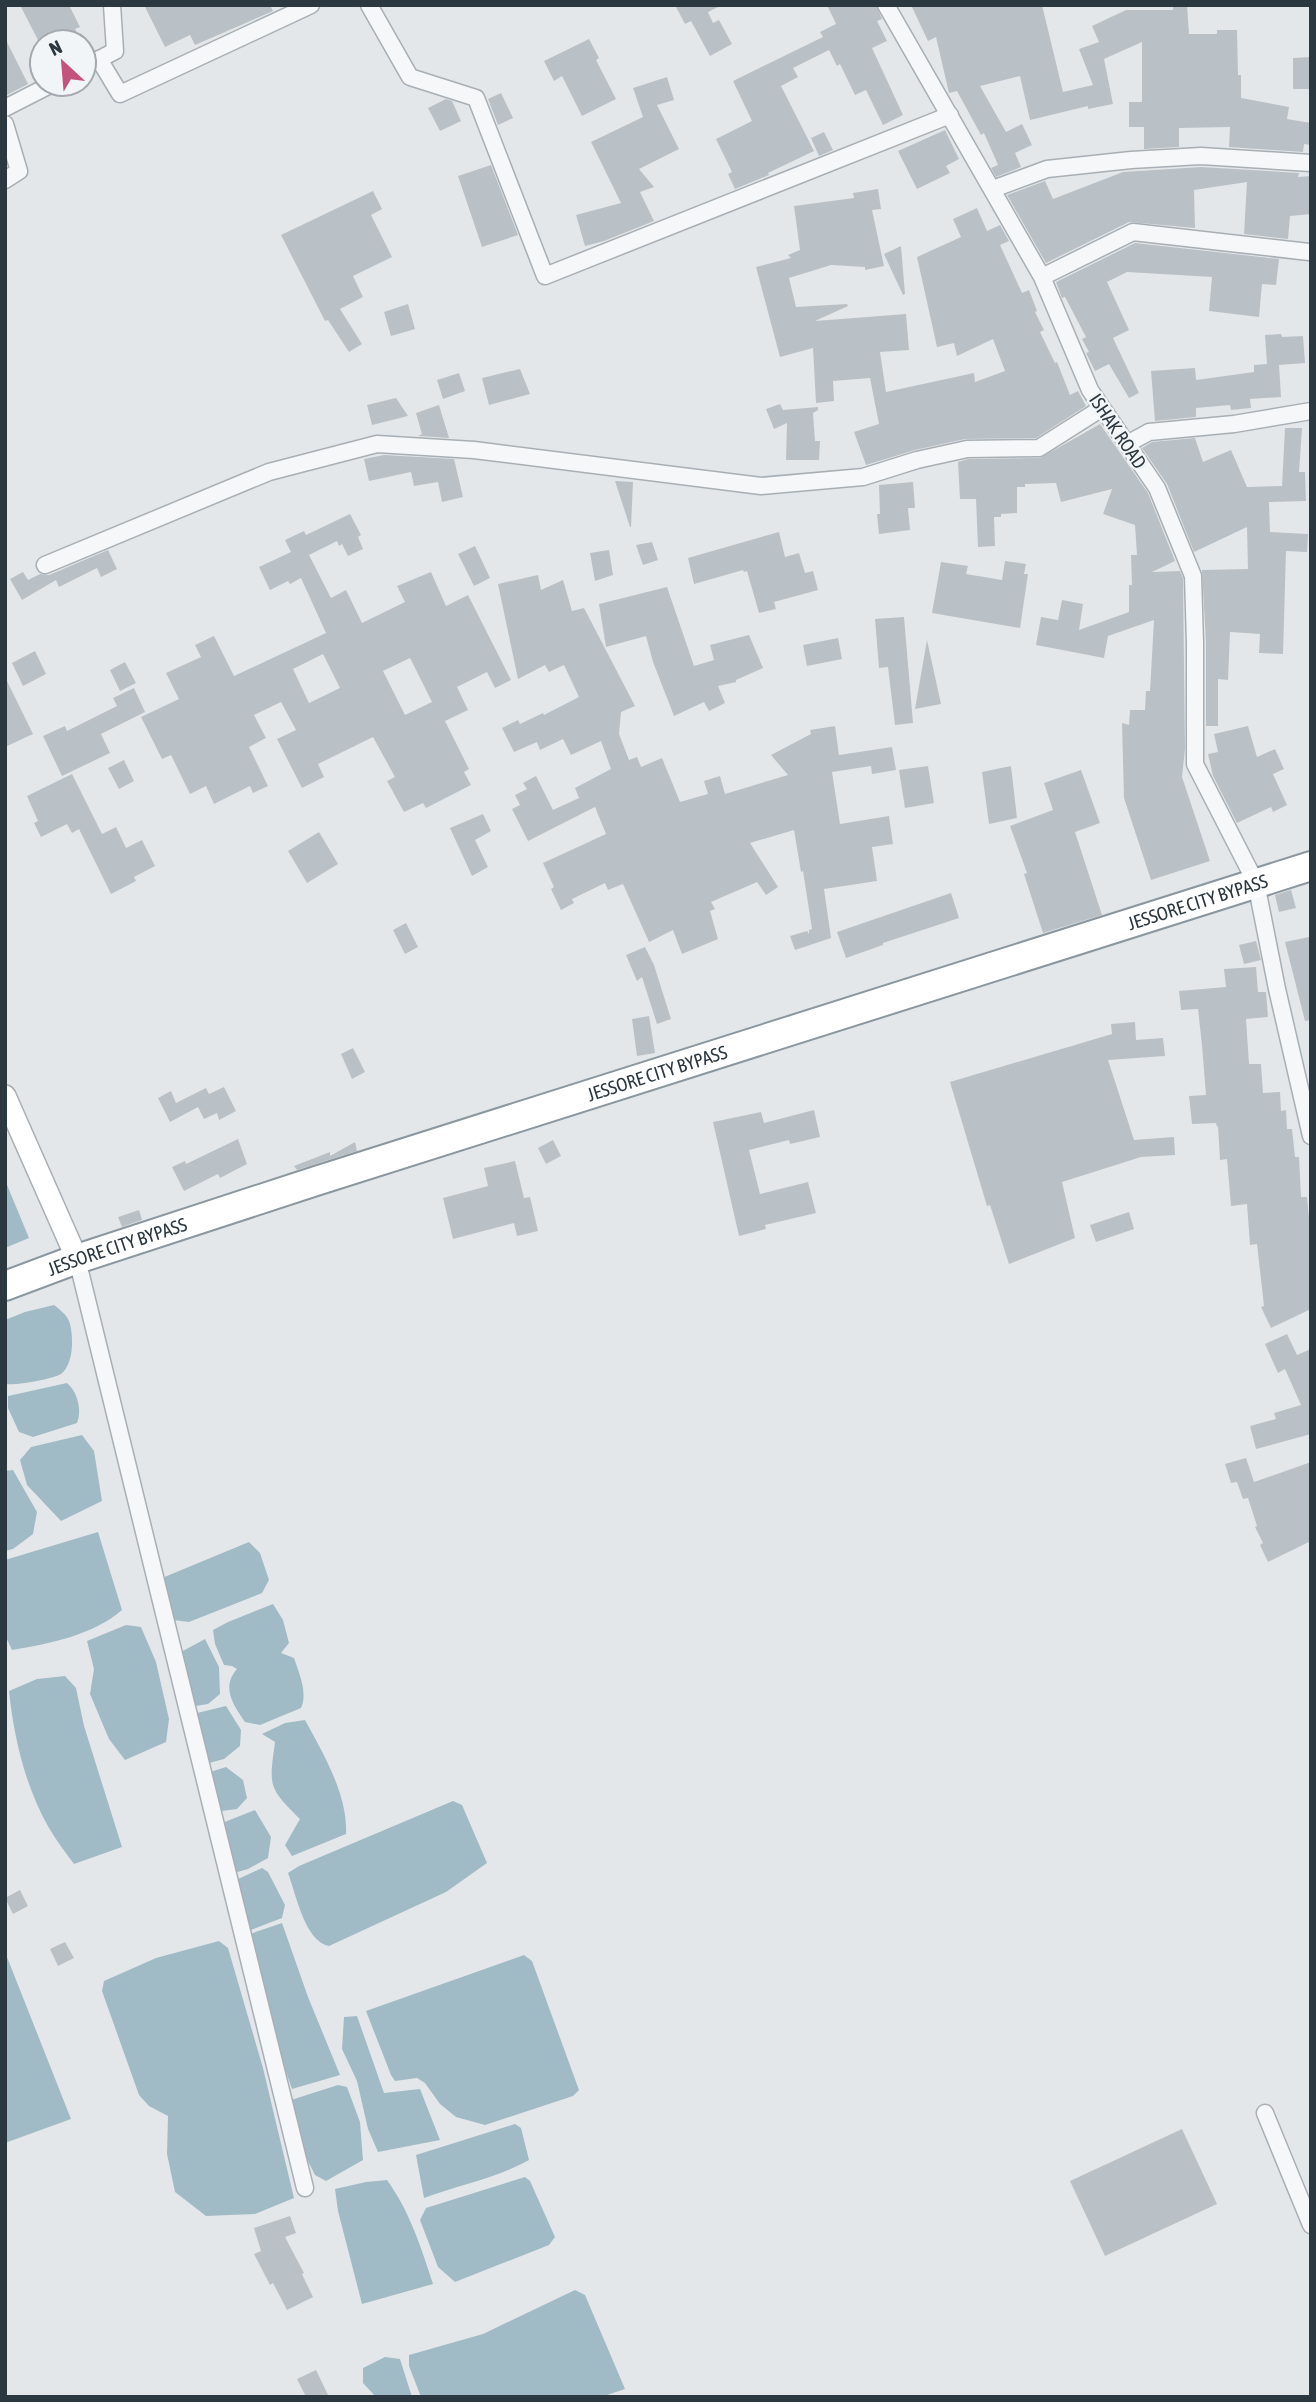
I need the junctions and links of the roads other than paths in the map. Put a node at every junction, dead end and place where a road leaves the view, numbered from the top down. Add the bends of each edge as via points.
1 (112, 5) edge
2 (311, 5) edge
3 (369, 5) edge
4 (886, 5) edge
5 (99, 60) joint
6 (28, 96) edge
7 (5, 108) edge
8 (950, 115) junction
9 (5, 124) edge
10 (1311, 163) edge
11 (5, 180) edge
12 (993, 189) junction
13 (1309, 252) dead end
14 (1042, 276) junction
15 (1102, 408) junction
16 (1311, 411) edge
17 (1127, 444) junction
18 (45, 565) dead end
19 (1311, 866) edge
20 (1256, 883) junction
21 (5, 1096) edge
22 (1311, 1136) edge
23 (77, 1259) junction
24 (5, 1286) edge
25 (1265, 2113) dead end
26 (305, 2188) dead end
27 (1311, 2225) edge

1 - 5 street via 116,51
2 - 5 street via 120,94
3 - 8 street via 410,77 476,98 545,276
4 - 8 street, ISHAK ROAD
6 - 7 street
8 - 12 street, ISHAK ROAD
9 - 11 street via 19,171
10 - 12 street via 1201,156 1131,160 1047,169
12 - 14 street, ISHAK ROAD
13 - 14 street via 1133,232
14 - 15 street, ISHAK ROAD
15 - 17 street, ISHAK ROAD
15 - 18 street via 1039,448 967,449 863,477 761,486 474,450 377,444 269,472
16 - 17 street via 1149,432
17 - 20 street, ISHAK ROAD via 1157,488 1193,576 1195,764
19 - 20 highway, JESSORE CITY BYPASS
20 - 22 street, ISHAK ROAD
20 - 23 highway, JESSORE CITY BYPASS
21 - 23 street
23 - 24 highway, JESSORE CITY BYPASS
23 - 26 street
25 - 27 street

